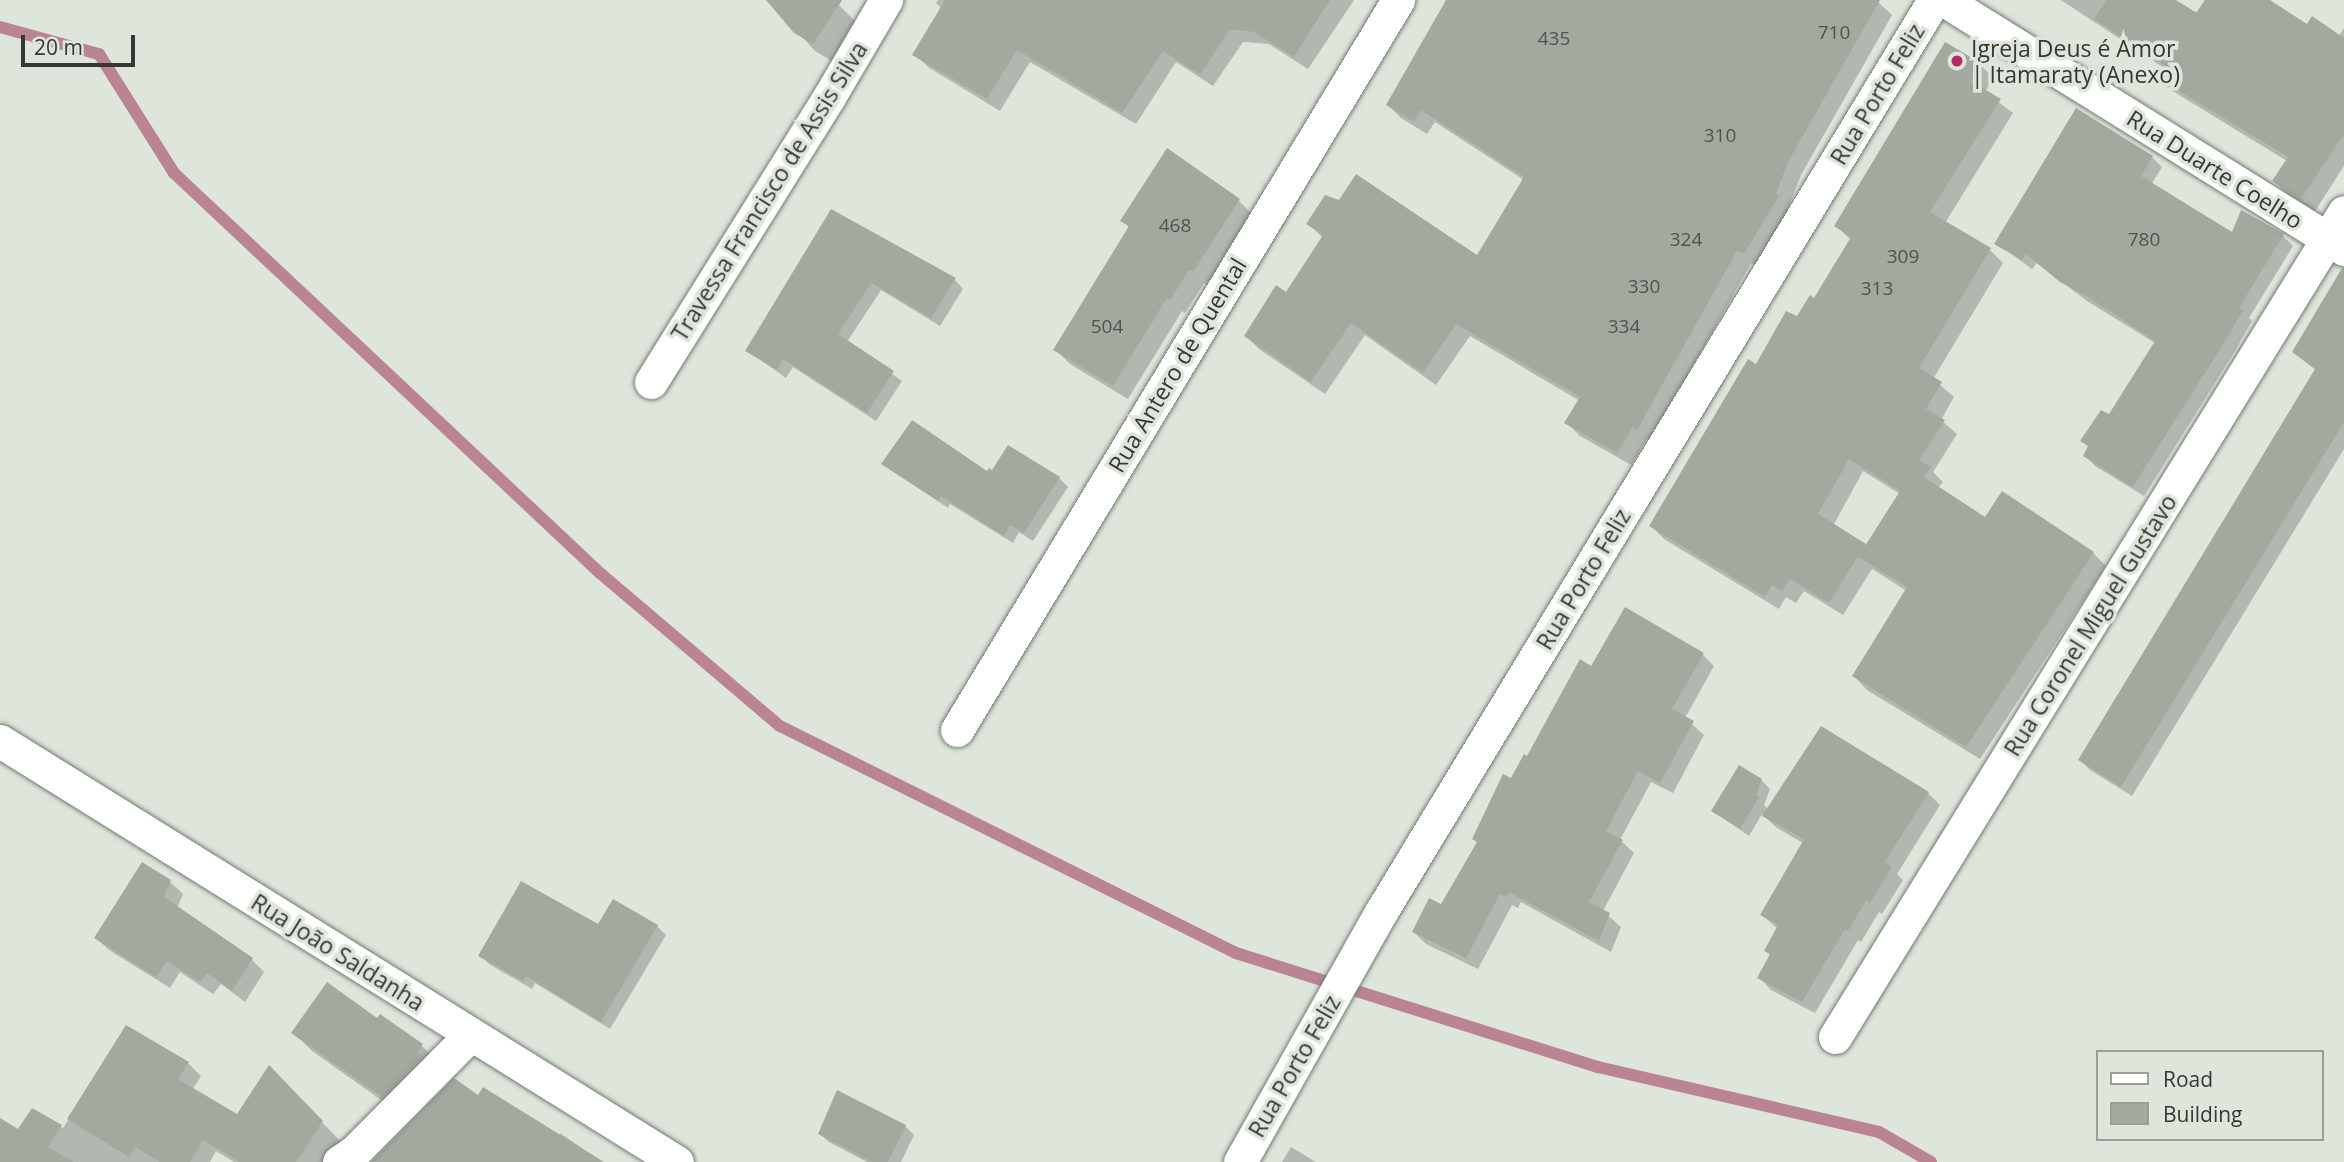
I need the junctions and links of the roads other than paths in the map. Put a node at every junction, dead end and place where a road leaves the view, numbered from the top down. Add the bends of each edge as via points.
1 (886, 0) edge
2 (1398, 0) edge
3 (1934, 0) edge
4 (1944, 0) edge
5 (2338, 233) edge
6 (651, 382) dead end
7 (957, 730) dead end
8 (0, 741) edge
9 (470, 1035) junction
10 (1835, 1037) dead end
11 (339, 1162) edge
12 (677, 1162) edge
13 (1240, 1162) edge

1 - 6 street, Travessa Francisco de Assis Silva
2 - 7 street, Rua Antero de Quental
3 - 13 street, Rua Porto Feliz via 1381,912
4 - 5 street, Rua Duarte Coelho
5 - 10 street, Rua Coronel Miguel Gustavo
8 - 9 street, Rua João Saldanha
9 - 11 street
9 - 12 street, Rua João Saldanha

